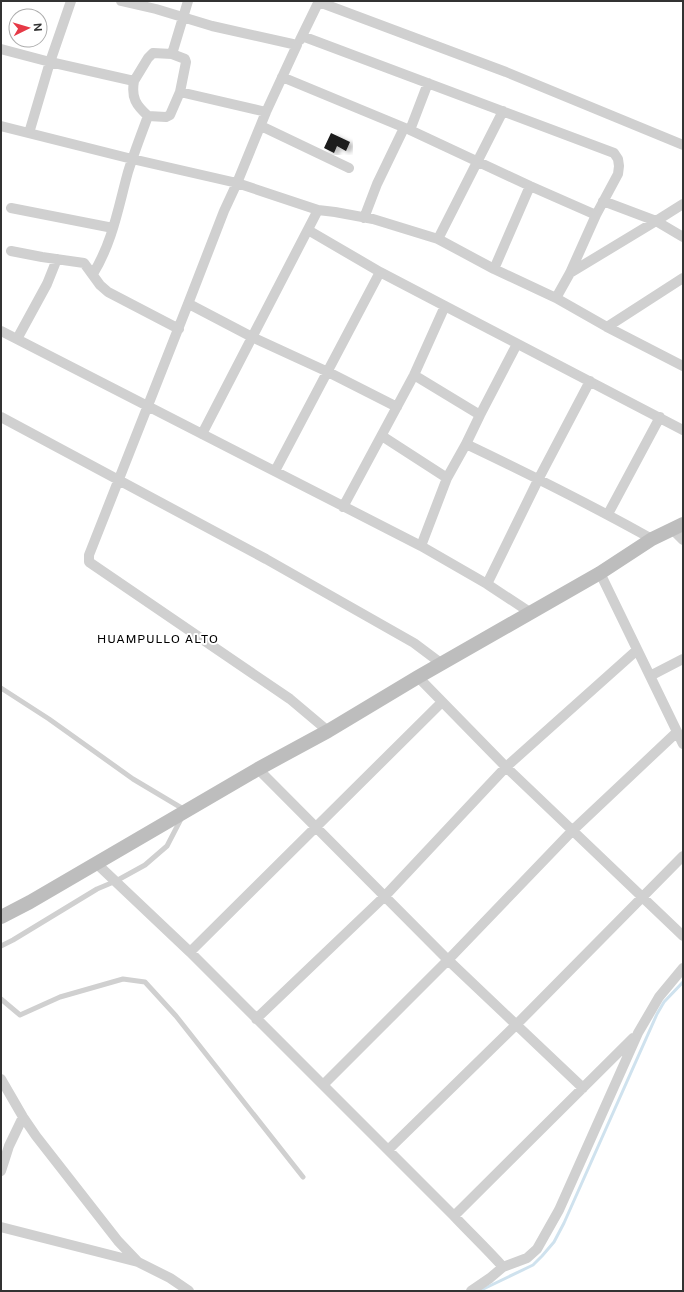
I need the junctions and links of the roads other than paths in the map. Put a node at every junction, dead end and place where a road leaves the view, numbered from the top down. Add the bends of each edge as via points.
1 (71, 1) edge
2 (121, 1) edge
3 (188, 1) edge
4 (319, 2) edge
5 (182, 17) junction
6 (302, 36) junction
7 (297, 46) junction
8 (1, 48) edge
9 (172, 54) junction
10 (50, 62) junction
11 (282, 77) junction
12 (134, 80) junction
13 (428, 83) junction
14 (180, 92) junction
15 (503, 111) junction
16 (266, 112) junction
17 (148, 116) junction
18 (1, 126) edge
19 (261, 126) junction
20 (407, 129) junction
21 (29, 133) junction
22 (683, 145) edge
23 (132, 159) junction
24 (477, 161) junction
25 (349, 168) dead end
26 (237, 183) junction
27 (530, 186) junction
28 (603, 202) junction
29 (683, 204) edge
30 (11, 208) dead end
31 (318, 210) junction
32 (596, 215) junction
33 (364, 218) junction
34 (656, 221) junction
35 (113, 228) junction
36 (308, 230) junction
37 (683, 237) edge
38 (438, 239) junction
39 (11, 250) dead end
40 (57, 259) junction
41 (494, 269) junction
42 (380, 272) junction
43 (570, 273) junction
44 (94, 274) junction
45 (683, 278) edge
46 (556, 298) junction
47 (189, 304) junction
48 (445, 306) junction
49 (607, 327) junction
50 (179, 329) junction
51 (1, 331) edge
52 (252, 337) junction
53 (16, 339) junction
54 (517, 344) junction
55 (681, 362) edge
56 (328, 372) junction
57 (414, 375) junction
58 (590, 381) junction
59 (149, 406) junction
60 (397, 407) junction
61 (480, 415) junction
62 (1, 417) edge
63 (660, 418) junction
64 (683, 430) edge
65 (202, 434) junction
66 (382, 436) junction
67 (466, 444) junction
68 (275, 472) junction
69 (447, 478) junction
70 (539, 478) junction
71 (118, 480) junction
72 (343, 507) junction
73 (608, 514) junction
74 (678, 527) edge
75 (652, 539) junction
76 (683, 540) edge
77 (421, 546) junction
78 (600, 573) junction
79 (487, 584) junction
80 (531, 613) junction
81 (637, 650) junction
82 (683, 659) edge
83 (442, 664) junction
84 (650, 676) junction
85 (418, 677) junction
86 (1, 688) edge
87 (442, 702) junction
88 (328, 731) junction
89 (677, 732) junction
90 (683, 744) edge
91 (506, 767) junction
92 (258, 769) junction
93 (186, 811) junction
94 (316, 827) junction
95 (573, 830) junction
96 (683, 856) edge
97 (96, 863) junction
98 (116, 881) junction
99 (385, 896) junction
100 (643, 897) junction
101 (1, 917) edge
102 (683, 936) edge
103 (1, 946) edge
104 (190, 952) junction
105 (448, 960) junction
106 (683, 968) edge
107 (1, 999) edge
108 (256, 1018) junction
109 (516, 1025) junction
110 (638, 1033) junction
111 (1, 1079) edge
112 (323, 1085) junction
113 (583, 1088) junction
114 (22, 1117) junction
115 (388, 1150) junction
116 (1, 1171) edge
117 (303, 1177) dead end
118 (454, 1216) junction
119 (1, 1227) edge
120 (138, 1262) junction
121 (503, 1267) junction
122 (190, 1291) edge
123 (471, 1291) edge

1 - 10 street
2 - 5 street
3 - 5 street
4 - 6 street
4 - 22 street via 506,72
5 - 7 street
5 - 9 street
6 - 7 street
6 - 13 street
7 - 11 street
8 - 10 street
9 - 12 street via 153,53
9 - 14 street via 186,59
10 - 12 street
10 - 21 street
11 - 16 street
11 - 20 street
12 - 17 street via 136,104
13 - 15 street
13 - 20 street
14 - 16 street
14 - 17 street via 169,117
15 - 24 street
15 - 28 street via 614,153 618,159 619,170
16 - 19 street
17 - 23 street
18 - 21 street
19 - 25 street
19 - 26 street
20 - 24 street
20 - 33 street via 377,184
21 - 23 street
23 - 26 street
23 - 35 street
24 - 27 street
24 - 38 street
26 - 31 street
26 - 47 street
27 - 32 street
27 - 41 street
28 - 32 street
28 - 34 street
29 - 34 street
30 - 35 street
31 - 33 street
31 - 36 street
32 - 43 street
33 - 38 street
34 - 37 street
34 - 43 street
35 - 44 street
36 - 42 street
36 - 52 street
38 - 41 street
39 - 40 street
40 - 44 street via 84,262
40 - 53 street via 47,284
41 - 46 street
42 - 48 street
42 - 56 street
43 - 46 street
44 - 50 street via 100,285 108,292
45 - 49 street
46 - 49 street
47 - 50 street
47 - 52 street
48 - 54 street
48 - 57 street
49 - 55 street
50 - 59 street
51 - 53 street
52 - 56 street
52 - 65 street
53 - 59 street
54 - 58 street
54 - 61 street
56 - 60 street
56 - 68 street
57 - 60 street
57 - 61 street
58 - 63 street
58 - 70 street
59 - 65 street
59 - 71 street
60 - 66 street
61 - 67 street
62 - 71 street
63 - 64 street
63 - 73 street
65 - 68 street
66 - 69 street
66 - 72 street
67 - 69 street
67 - 70 street
68 - 72 street
69 - 77 street
70 - 73 street
70 - 79 street
71 - 83 street via 266,559 414,643
71 - 88 street via 89,563 290,699
72 - 77 street
73 - 75 street
74 - 75 main road
74 - 76 street
75 - 78 main road
77 - 79 street
78 - 80 main road
78 - 81 street
79 - 80 street
80 - 83 main road
81 - 84 street
81 - 91 street
82 - 84 street
83 - 85 main road
84 - 89 street
85 - 87 street
85 - 88 main road
86 - 93 lane via 133,779
87 - 91 street
87 - 94 street
88 - 92 main road
89 - 90 street
89 - 95 street
91 - 95 street
91 - 99 street
92 - 93 main road
92 - 94 street
93 - 97 main road
93 - 98 lane via 167,846 145,865
94 - 99 street
94 - 104 street
95 - 100 street
95 - 105 street
96 - 100 street
97 - 98 street
97 - 101 main road
98 - 103 lane via 97,889
98 - 104 street
99 - 105 street
99 - 108 street
100 - 102 street
100 - 109 street
104 - 108 street
105 - 109 street
105 - 112 street
106 - 110 street via 658,996
107 - 117 lane via 20,1015 60,997 123,979 145,982 176,1016
108 - 112 street
109 - 113 street
109 - 115 street
110 - 113 street
110 - 121 street via 547,1232 537,1249 527,1258
111 - 114 street
112 - 115 street
113 - 118 street
114 - 116 street
114 - 120 street via 118,1241
115 - 118 street
118 - 121 street
119 - 120 street
120 - 122 street
121 - 123 street

